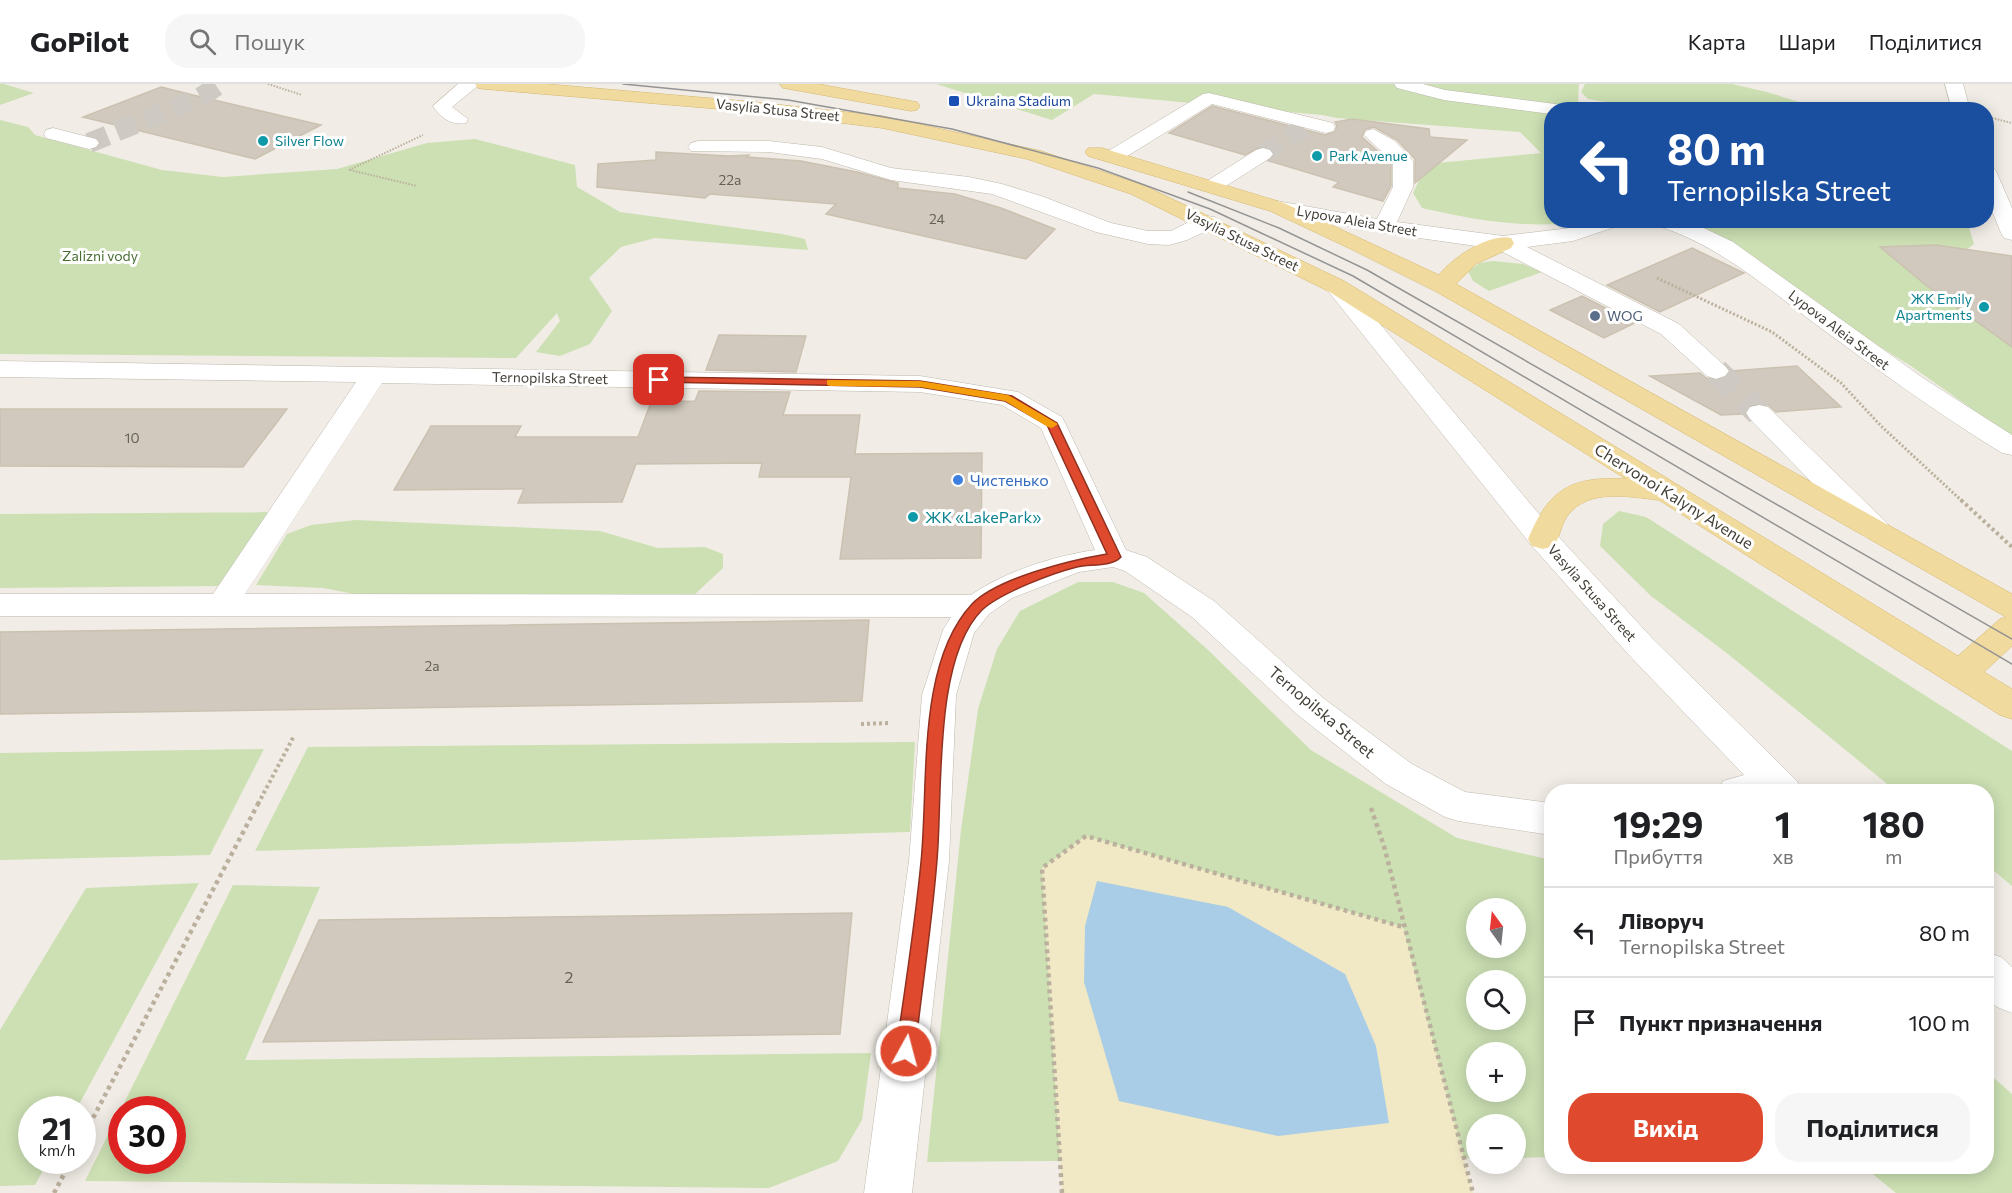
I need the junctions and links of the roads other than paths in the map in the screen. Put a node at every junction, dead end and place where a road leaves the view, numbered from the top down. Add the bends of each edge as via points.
1 (471, 84) edge
2 (484, 84) edge
3 (789, 84) edge
4 (1403, 84) edge
5 (1954, 84) edge
6 (1958, 102) edge
7 (1544, 108) edge
8 (933, 111) dead end
9 (459, 118) road end
10 (1314, 126) dead end
11 (53, 134) dead end
12 (1373, 135) dead end
13 (89, 143) tunnel mouth
14 (698, 147) dead end
15 (1081, 148) dead end
16 (1263, 154) tunnel mouth
17 (1112, 157) junction
18 (1211, 187) junction
19 (1994, 190) edge
20 (1278, 207) junction
21 (1207, 222) junction
22 (1384, 227) junction
23 (1590, 228) edge
24 (1688, 228) edge
25 (2012, 233) edge
26 (1503, 243) junction
27 (1336, 286) junction
28 (1443, 286) junction
29 (0, 369) edge
30 (1716, 371) tunnel mouth
31 (374, 375) junction
32 (1759, 413) tunnel mouth
33 (2012, 447) edge
34 (1666, 491) junction
35 (1876, 530) junction
36 (1543, 539) junction
37 (1114, 557) junction
38 (0, 605) edge
39 (222, 605) junction
40 (978, 606) junction
41 (2012, 608) edge
42 (2012, 627) edge
43 (1960, 674) junction
44 (2012, 706) edge
45 (1775, 784) edge
46 (1544, 818) edge
47 (1994, 978) edge
48 (2012, 993) edge
49 (888, 1193) edge

1 - 9 street via 442,106
2 - 21 main road, Vasylia Stusa Street via 794,111 940,133 1034,155 1138,189
3 - 8 main road, Vasylia Stusa Street
4 - 7 street via 1444,95
5 - 6 street
10 - 17 street via 1209,98
11 - 13 street
12 - 22 street via 1403,161 1403,187
14 - 21 street via 740,145 838,156 891,174 1002,189 1115,230 1148,237 1170,238
15 - 17 main road, Vasylia Stusa Street
16 - 18 street
17 - 18 main road, Vasylia Stusa Street
18 - 20 main road, Vasylia Stusa Street
19 - 25 street
20 - 22 street, Lypova Aleia Street
20 - 28 main road, Vasylia Stusa Street
21 - 27 main road, Vasylia Stusa Street
22 - 26 street, Lypova Aleia Street
23 - 26 street, Lypova Aleia Street via 1573,234
24 - 33 street, Lypova Aleia Street via 1751,265 1920,389
26 - 28 main road via 1463,260 1449,273
26 - 30 street via 1670,329
27 - 34 main road, Chervonoi Kalyny Avenue
27 - 36 street, Vasylia Stusa Street
28 - 35 main road
29 - 31 street, Ternopilska Street
31 - 37 street, Ternopilska Street via 920,384 1008,398 1052,423
31 - 39 street
32 - 35 street
34 - 36 main road via 1614,487 1579,494 1557,509
34 - 43 main road, Chervonoi Kalyny Avenue
35 - 41 main road
36 - 45 street, Vasylia Stusa Street via 1641,647
37 - 40 street via 1064,567 1001,590
37 - 46 street, Ternopilska Street via 1136,564 1203,609 1311,707 1399,774 1458,807
38 - 39 street
39 - 40 street
40 - 49 street via 959,630 939,695 929,861
42 - 43 main road
43 - 44 main road, Chervonoi Kalyny Avenue
47 - 48 street

